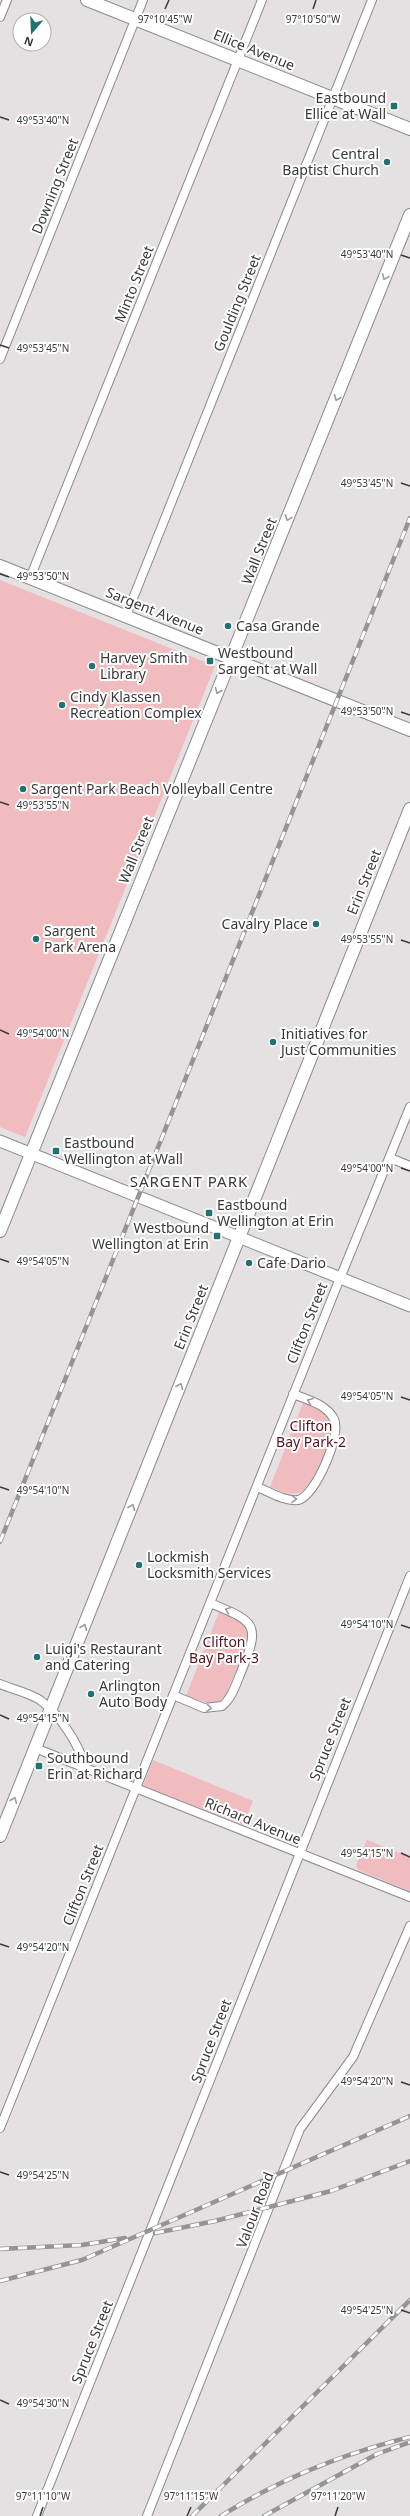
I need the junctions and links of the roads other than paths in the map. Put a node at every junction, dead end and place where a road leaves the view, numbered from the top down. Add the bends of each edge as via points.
1 (7, 0) edge
2 (87, 0) edge
3 (143, 0) edge
4 (262, 0) edge
5 (372, 0) edge
6 (0, 17) edge
7 (135, 20) junction
8 (238, 59) junction
9 (333, 98) junction
10 (410, 129) edge
11 (410, 215) edge
12 (0, 359) edge
13 (0, 566) edge
14 (30, 578) junction
15 (126, 616) junction
16 (232, 658) junction
17 (410, 730) edge
18 (410, 809) edge
19 (410, 1107) edge
20 (0, 1141) edge
21 (31, 1154) junction
22 (390, 1158) junction
23 (410, 1166) edge
24 (0, 1231) edge
25 (239, 1238) junction
26 (339, 1278) junction
27 (410, 1306) edge
28 (293, 1394) junction
29 (257, 1487) junction
30 (410, 1576) edge
31 (210, 1603) junction
32 (0, 1684) edge
33 (173, 1695) junction
34 (51, 1710) junction
35 (35, 1748) junction
36 (86, 1768) junction
37 (135, 1788) junction
38 (0, 1836) edge
39 (298, 1853) junction
40 (410, 1897) edge
41 (410, 1926) edge
42 (0, 2128) edge
43 (37, 2516) edge
44 (147, 2516) edge

1 - 6 street
2 - 7 main road, Ellice Avenue
3 - 7 street, Downing Street
4 - 8 street, Minto Street
5 - 9 street, Goulding Street
7 - 8 main road, Ellice Avenue
7 - 12 street, Downing Street
8 - 9 main road, Ellice Avenue
8 - 14 street, Minto Street
9 - 10 main road, Ellice Avenue
9 - 15 street, Goulding Street
11 -> 16 main road, Wall Street
13 - 14 main road, Sargent Avenue
14 - 15 main road, Sargent Avenue
15 - 16 main road, Sargent Avenue
16 - 17 main road, Sargent Avenue
16 -> 21 main road, Wall Street via 122,924
18 - 25 main road, Erin Street
19 - 22 street, Clifton Street
20 - 21 street
21 - 24 main road, Wall Street
21 - 25 street
22 - 23 street
22 - 26 street, Clifton Street
25 - 26 street
34 -> 25 main road, Erin Street
26 - 27 street
26 - 28 street, Clifton Street
28 - 29 street, Clifton Street
29 -> 28 street via 293,1500 305,1497 315,1486 335,1437 336,1422 329,1411
29 - 31 street, Clifton Street
30 - 39 street, Spruce Street
31 - 33 street, Clifton Street
33 -> 31 street via 204,1708 222,1706 231,1695 252,1646 253,1631 248,1622
32 - 34 street via 39,1700
33 - 37 street, Clifton Street
34 - 35 main road, Erin Street
34 - 36 street via 82,1756
35 - 36 street, Richard Avenue
38 -> 35 main road, Erin Street
36 - 37 street, Richard Avenue
37 - 39 street, Richard Avenue
37 - 42 street, Clifton Street
39 - 40 street, Richard Avenue
39 - 43 street, Spruce Street
41 - 44 street, Valour Road via 353,2057 300,2128

